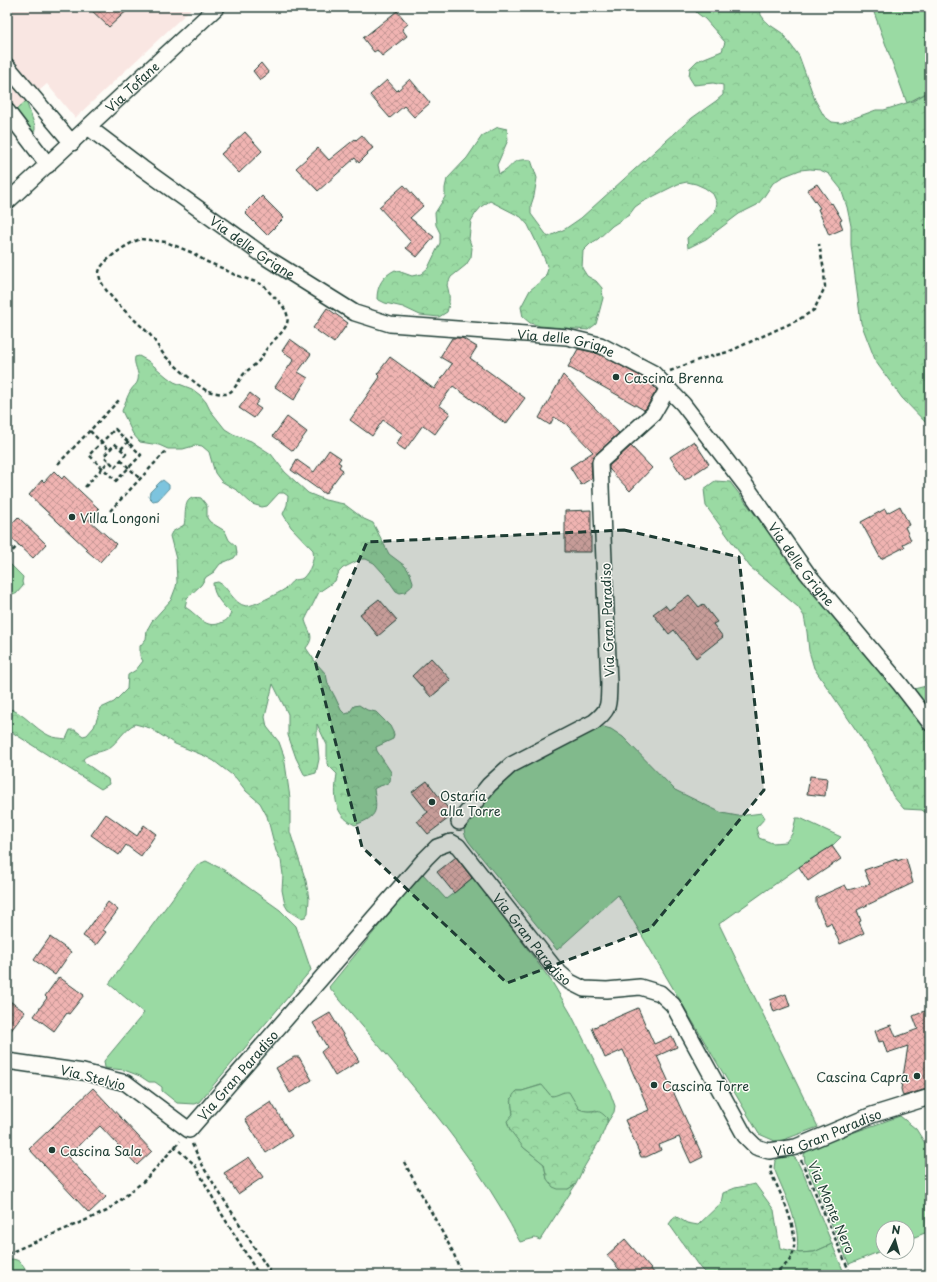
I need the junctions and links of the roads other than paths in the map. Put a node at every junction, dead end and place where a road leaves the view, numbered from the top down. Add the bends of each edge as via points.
1 (216, 7) edge
2 (7, 66) edge
3 (9, 113) edge
4 (88, 127) junction
5 (72, 143) junction
6 (48, 165) junction
7 (7, 202) edge
8 (668, 388) junction
9 (930, 723) edge
10 (459, 822) dead end
11 (7, 1061) edge
12 (930, 1097) edge
13 (189, 1130) joint

1 - 4 street, Via Tofane
2 - 5 street
3 - 6 street
4 - 5 street, Via Tofane
4 - 8 street, Via delle Grigne via 267,258 355,313 390,324 568,337 600,345 653,373
5 - 6 street, Via Tofane
6 - 7 street, Via Tofane
8 - 9 street, Via delle Grigne via 746,486 807,573
8 - 10 street, Via Gran Paradiso via 653,414 600,462 609,684 605,712 594,722 510,765 489,785
11 - 13 street, Via Stelvio via 83,1072 126,1083
12 - 13 street, Via Gran Paradiso via 872,1115 796,1147 769,1151 756,1147 745,1136 674,1005 660,993 640,988 584,989 570,982 556,970 458,846 451,842 438,847 425,859

